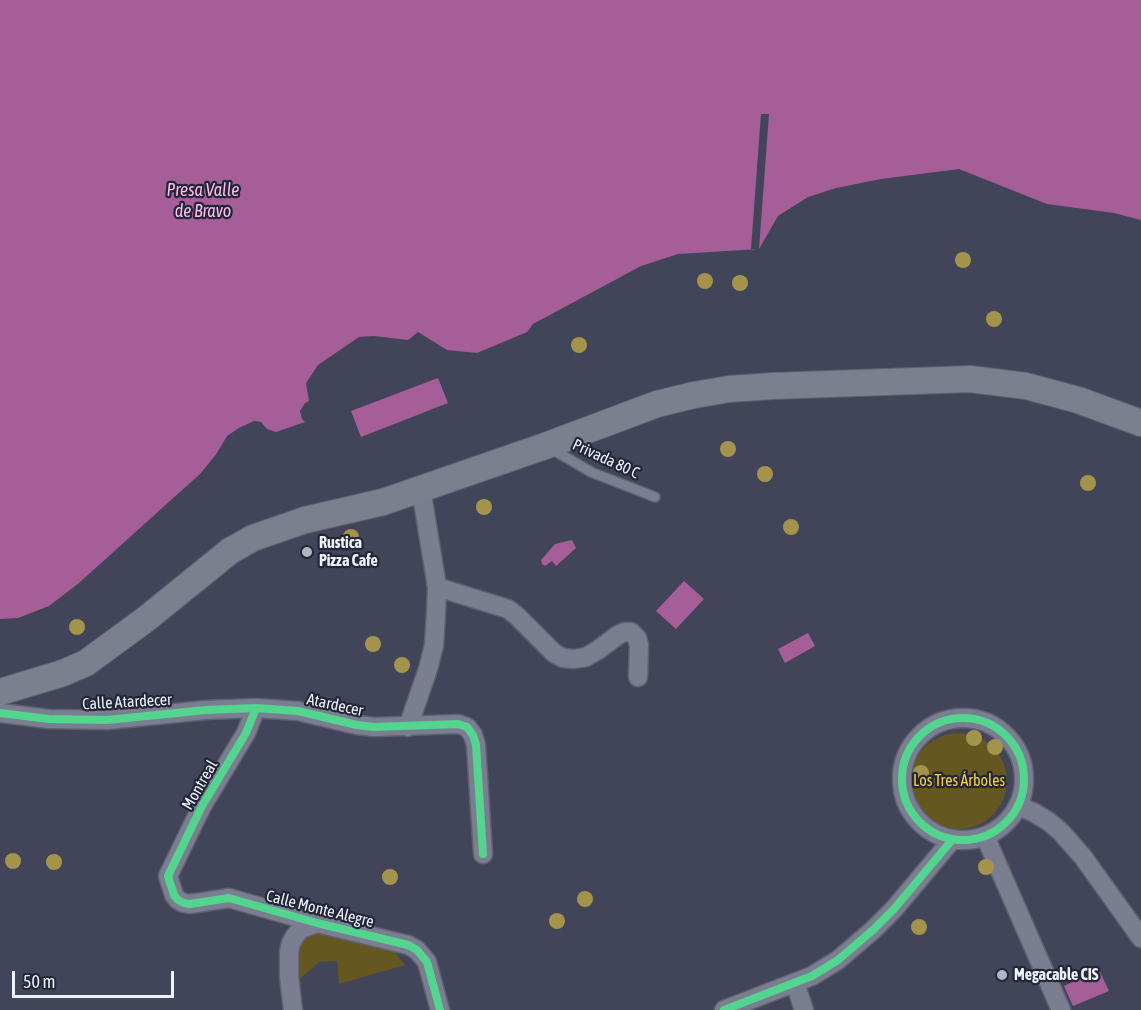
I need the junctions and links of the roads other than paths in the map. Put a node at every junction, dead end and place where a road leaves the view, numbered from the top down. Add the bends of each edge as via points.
1 (1141, 423) edge
2 (545, 446) junction
3 (421, 489) junction
4 (655, 497) dead end
5 (437, 587) junction
6 (638, 677) dead end
7 (0, 692) edge
8 (256, 708) junction
9 (0, 713) edge
10 (408, 727) junction
11 (1018, 806) junction
12 (985, 836) junction
13 (952, 840) junction
14 (483, 854) dead end
15 (168, 876) joint
16 (317, 923) junction
17 (1141, 938) edge
18 (795, 983) junction
19 (293, 1010) edge
20 (440, 1010) edge
21 (724, 1010) edge
22 (804, 1010) edge
23 (1061, 1010) edge

1 - 2 main road via 1026,386 970,379 773,386 729,389 657,404
2 - 3 main road
2 - 4 lane, Privada 80 C via 591,472
3 - 5 street
3 - 7 main road via 254,538 230,551 86,663
5 - 6 street via 508,609 563,658 586,657 618,635 631,632 639,645
5 - 10 street via 434,645
8 - 9 street, Calle Atardecer via 107,720
8 - 10 street, Atardecer via 298,711 357,725
8 - 15 street, Montreal via 246,734 202,806
10 - 14 street, Atardecer via 458,724 472,735 476,745
11 - 12 street via 1004,824
11 - 13 street via 1024,772 1019,755 1004,734 982,720 964,718 931,727 907,752 901,786 918,822
11 - 17 street via 1041,816 1061,832
12 - 13 street
12 - 23 street
13 - 18 street via 873,930 833,963
15 - 16 street, Calle Monte Alegre via 174,895 184,903 229,898
16 - 19 street via 301,929 291,943
16 - 20 street, Calle Monte Alegre via 417,950 430,969
18 - 21 street
18 - 22 street

